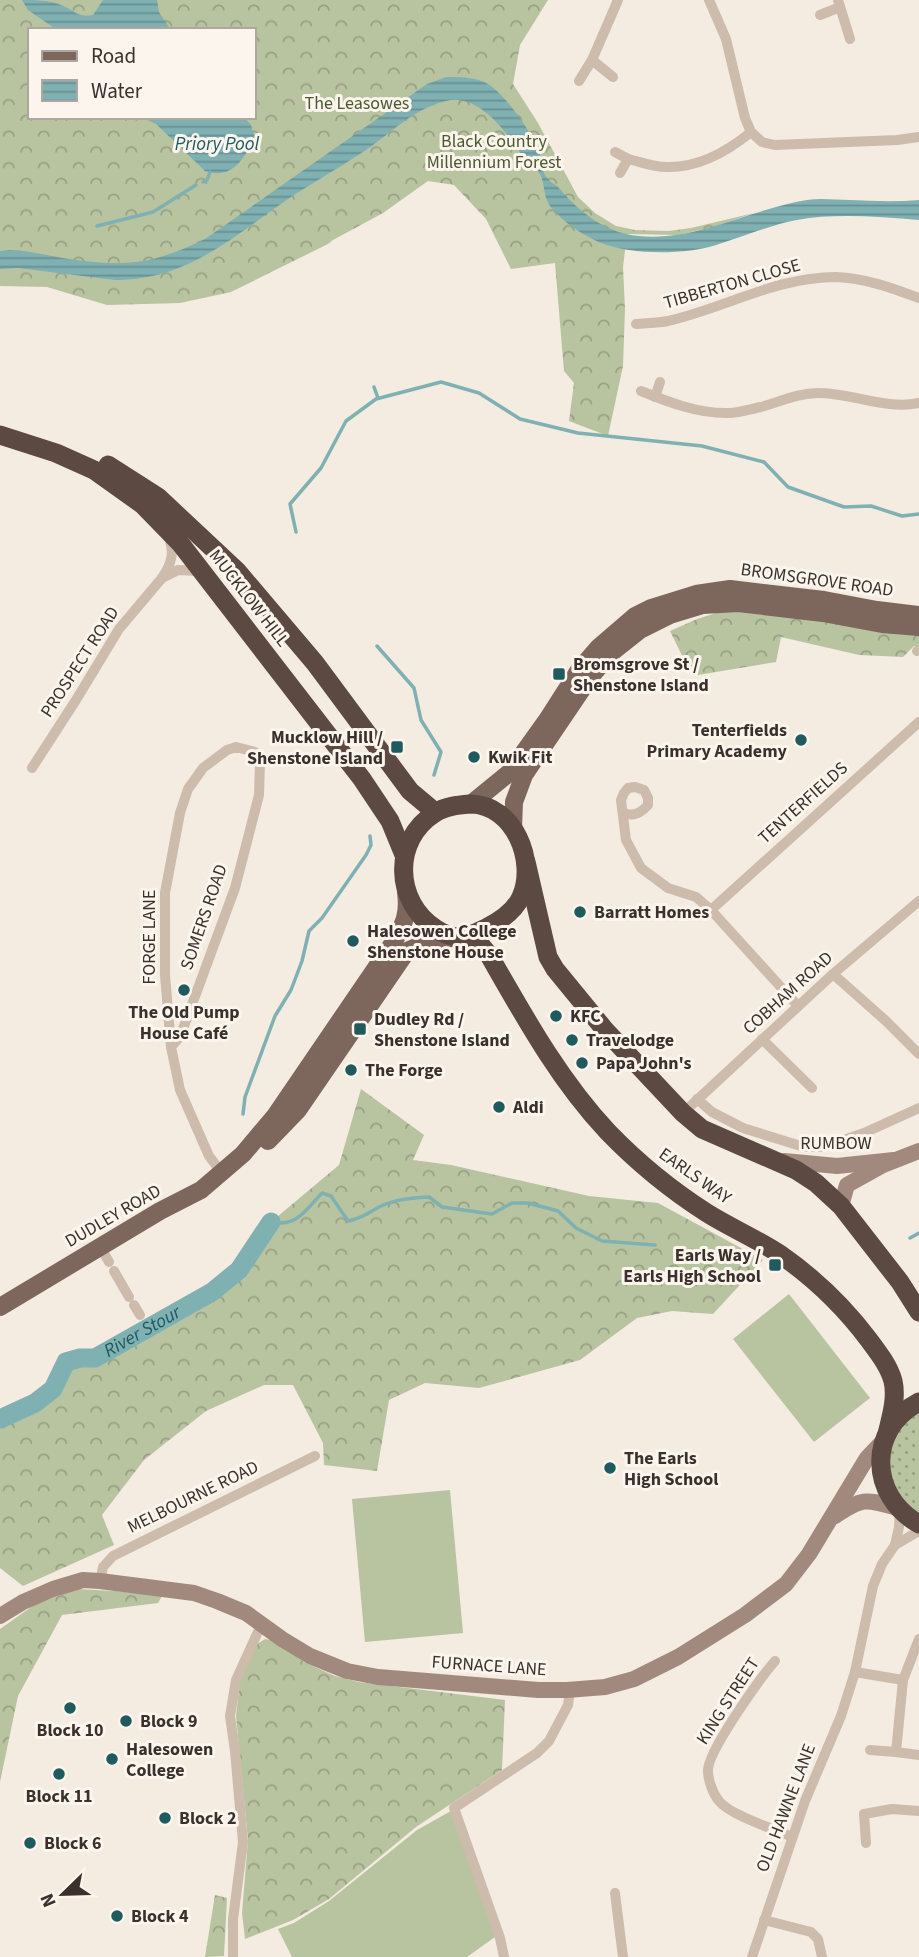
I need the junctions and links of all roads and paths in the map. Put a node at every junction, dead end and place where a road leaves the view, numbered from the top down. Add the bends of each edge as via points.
1 (618, 0) edge
2 (709, 0) edge
3 (839, 4) edge
4 (820, 15) dead end
5 (849, 39) dead end
6 (592, 60) junction
7 (613, 77) dead end
8 (579, 82) dead end
9 (751, 132) junction
10 (919, 137) edge
11 (615, 152) dead end
12 (628, 159) junction
13 (620, 173) dead end
14 (919, 299) edge
15 (636, 324) dead end
16 (660, 382) dead end
17 (641, 391) dead end
18 (655, 397) junction
19 (919, 403) edge
20 (0, 423) edge
21 (0, 435) edge
22 (164, 526) junction
23 (203, 571) junction
24 (162, 578) junction
25 (919, 615) edge
26 (919, 627) edge
27 (605, 650) junction
28 (919, 722) edge
29 (260, 762) joint
30 (32, 768) dead end
31 (471, 804) junction
32 (436, 812) junction
33 (624, 813) dead end
34 (513, 829) junction
35 (404, 855) junction
36 (526, 862) junction
37 (406, 891) junction
38 (919, 901) edge
39 (711, 910) junction
40 (463, 936) junction
41 (833, 974) junction
42 (798, 1006) junction
43 (762, 1039) junction
44 (171, 1047) junction
45 (919, 1054) edge
46 (812, 1088) dead end
47 (697, 1099) junction
48 (919, 1108) edge
49 (682, 1112) junction
50 (919, 1151) edge
51 (243, 1154) junction
52 (894, 1160) junction
53 (778, 1161) junction
54 (222, 1172) junction
55 (841, 1206) junction
56 (108, 1260) junction
57 (134, 1306) dead end
58 (0, 1307) edge
59 (919, 1312) edge
60 (919, 1402) edge
61 (886, 1437) junction
62 (315, 1456) dead end
63 (899, 1509) junction
64 (833, 1517) junction
65 (919, 1524) edge
66 (919, 1531) edge
67 (895, 1545) junction
68 (100, 1581) junction
69 (0, 1616) edge
70 (262, 1623) junction
71 (919, 1639) edge
72 (775, 1661) dead end
73 (855, 1672) junction
74 (903, 1680) junction
75 (570, 1690) junction
76 (870, 1750) dead end
77 (896, 1752) junction
78 (919, 1755) edge
79 (919, 1811) edge
80 (792, 1837) junction
81 (866, 1843) dead end
82 (615, 1893) dead end
83 (764, 1920) junction
84 (233, 1957) edge
85 (504, 1957) edge
86 (622, 1957) edge
87 (752, 1957) edge
88 (822, 1957) edge

1 - 6 street
2 - 9 street via 726,39
3 - 4 street
3 - 5 street
6 - 7 street
6 - 8 street
9 - 10 street via 762,142 775,145
9 - 12 street via 710,158 682,166 652,166
11 - 12 street
12 - 13 street
14 - 15 street, TIBBERTON CLOSE via 885,285 837,277 801,280 667,321
16 - 18 street
17 - 18 street
18 - 19 street via 730,413 817,393 896,405
20 - 32 highway, MUCKLOW HILL via 94,457 158,497 237,571 410,790
21 - 22 highway, MUCKLOW HILL via 93,470
22 - 23 highway, MUCKLOW HILL
22 - 24 street, PROSPECT ROAD via 172,559
23 - 24 street via 178,570
23 - 35 highway, MUCKLOW HILL via 362,779 390,821
24 - 30 street, PROSPECT ROAD via 119,629
25 - 27 main road, BROMSGROVE ROAD via 730,589 651,608 635,616
26 - 27 main road, BROMSGROVE ROAD via 738,603 703,605 670,615
27 - 31 main road via 579,670 509,773
27 - 34 main road via 524,775 514,802
28 - 39 street, TENTERFIELDS
29 - 44 street, SOMERS ROAD via 259,795 234,888 180,1037
29 - 44 street, FORGE LANE via 255,752 244,748 227,750 203,768 188,789 180,813 165,893
31 - 32 highway
31 - 34 highway via 500,815
32 - 35 highway via 409,841
33 - 39 street via 626,840 641,868
34 - 36 highway
35 - 37 highway
36 - 40 highway via 515,907 497,922
36 - 49 highway via 544,948 555,969
37 - 40 highway via 428,924
37 - 51 main road via 404,925 393,943 275,1116
38 - 41 street, COBHAM ROAD
39 - 42 street
40 - 51 main road via 430,941 407,951 298,1110 269,1140
40 - 61 highway, EARLS WAY via 480,944 489,955 565,1078 641,1164 706,1212 802,1271 851,1319 892,1378 894,1397
41 - 42 street, COBHAM ROAD
41 - 45 street
42 - 43 street, COBHAM ROAD
43 - 46 street
43 - 47 street, COBHAM ROAD
44 - 54 street, FORGE LANE via 180,1090 209,1156
47 - 48 street via 743,1128 804,1147 832,1144
47 - 49 street, COBHAM ROAD
49 - 53 highway via 702,1129
50 - 52 street, RUMBOW
51 - 54 main road, DUDLEY ROAD
52 - 53 street, RUMBOW via 837,1166
52 - 55 street, RUMBOW via 847,1185
53 - 55 highway
54 - 56 main road, DUDLEY ROAD via 201,1190 160,1211
55 - 59 highway
56 - 57 street
56 - 58 main road, DUDLEY ROAD
60 - 61 highway via 903,1412
61 - 63 highway, EARLS WAY via 882,1476
61 - 64 street, FURNACE LANE via 867,1458
62 - 68 street, MELBOURNE ROAD via 113,1556 103,1567
63 - 64 street, FURNACE LANE via 864,1500
63 - 65 highway
63 - 67 street
64 - 75 street, FURNACE LANE via 786,1584 745,1615 635,1679
66 - 67 street
67 - 73 street, OLD HAWNE LANE via 873,1586
68 - 69 street, FURNACE LANE via 83,1580 52,1589
68 - 70 street, FURNACE LANE via 194,1593
70 - 75 street, FURNACE LANE via 310,1656 348,1671 468,1685
70 - 84 street via 236,1680 230,1716 243,1842
71 - 74 street
72 - 80 street, KING STREET via 725,1732 707,1771 713,1792 729,1810
73 - 74 street
73 - 80 street, OLD HAWNE LANE
74 - 77 street
75 - 85 street via 568,1705 550,1741 454,1808
76 - 77 street
77 - 78 street
79 - 81 street via 864,1814
80 - 83 street, OLD HAWNE LANE
82 - 86 street
83 - 87 street, OLD HAWNE LANE
83 - 88 street via 811,1932 818,1938

